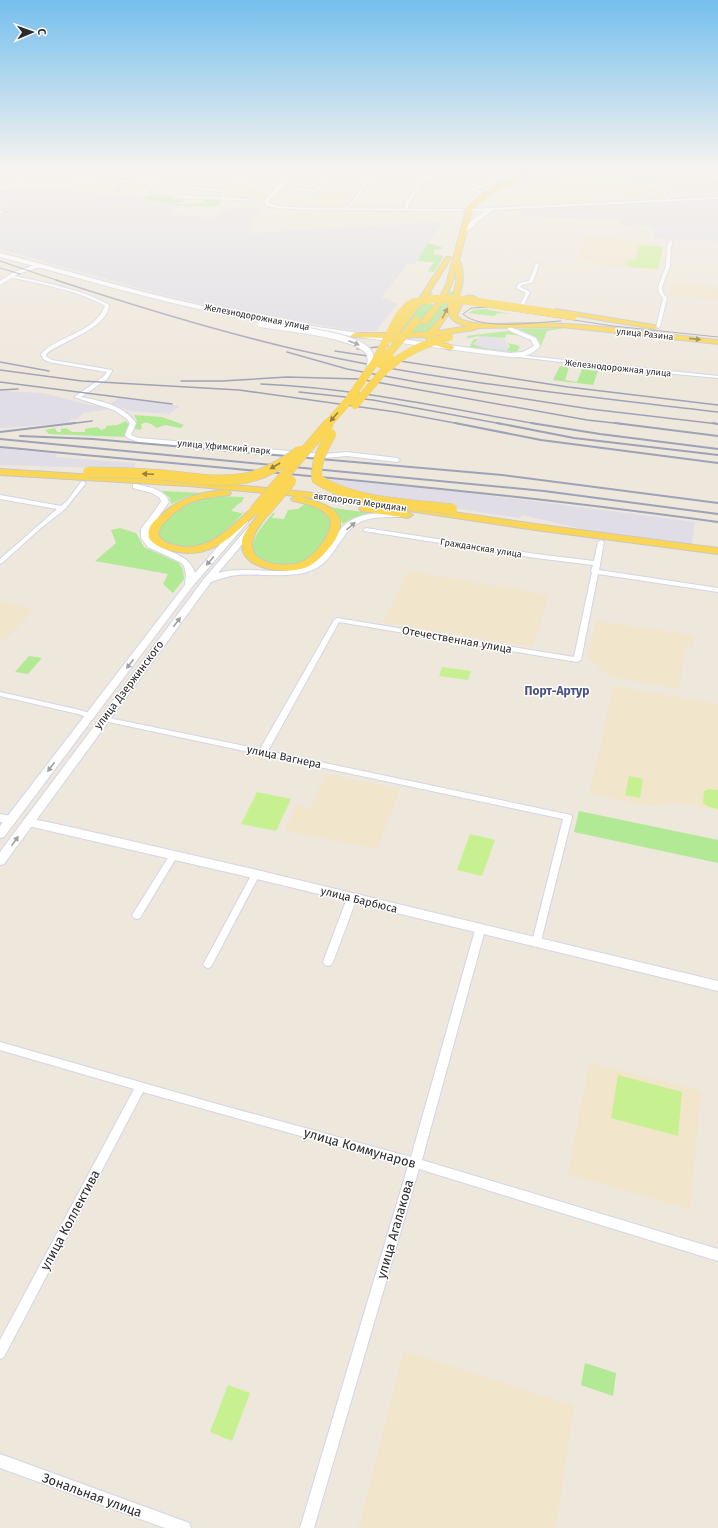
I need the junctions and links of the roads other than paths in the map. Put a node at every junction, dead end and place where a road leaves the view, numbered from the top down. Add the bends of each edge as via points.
1 (462, 239) edge
2 (671, 241) dead end
3 (0, 254) edge
4 (457, 258) junction
5 (537, 264) dead end
6 (36, 265) junction
7 (10, 276) junction
8 (0, 283) edge
9 (458, 289) junction
10 (478, 299) junction
11 (521, 306) junction
12 (231, 314) junction
13 (420, 322) junction
14 (492, 326) junction
15 (573, 326) junction
16 (659, 327) junction
17 (510, 329) junction
18 (355, 335) joint
19 (429, 335) junction
20 (394, 337) junction
21 (718, 342) edge
22 (418, 343) junction
23 (450, 348) junction
24 (519, 356) junction
25 (369, 372) junction
26 (718, 376) edge
27 (373, 383) junction
28 (350, 398) junction
29 (330, 434) junction
30 (318, 436) junction
31 (397, 460) dead end
32 (0, 472) edge
33 (0, 478) edge
34 (82, 483) junction
35 (136, 486) junction
36 (234, 493) junction
37 (0, 497) edge
38 (294, 499) junction
39 (63, 508) junction
40 (254, 511) junction
41 (264, 513) junction
42 (406, 515) junction
43 (366, 530) dead end
44 (599, 539) junction
45 (718, 551) edge
46 (718, 556) edge
47 (0, 562) edge
48 (596, 564) junction
49 (594, 571) junction
50 (207, 581) junction
51 (189, 585) junction
52 (718, 590) edge
53 (0, 694) edge
54 (89, 716) junction
55 (104, 718) junction
56 (263, 752) junction
57 (5, 819) edge
58 (28, 822) junction
59 (0, 834) edge
60 (174, 855) junction
61 (0, 861) edge
62 (256, 874) junction
63 (352, 898) junction
64 (137, 915) dead end
65 (480, 930) junction
66 (537, 942) junction
67 (328, 962) dead end
68 (208, 964) dead end
69 (718, 986) edge
70 (0, 1046) edge
71 (141, 1086) junction
72 (415, 1163) junction
73 (718, 1255) edge
74 (0, 1353) edge
75 (0, 1461) edge
76 (184, 1528) edge
77 (307, 1528) edge

1 - 4 main road
2 - 16 street via 667,272 660,286 665,298
3 - 6 main road, Железнодорожная улица
4 - 9 main road via 460,274
4 - 13 main road via 444,295
5 - 11 street via 531,282 520,284 518,288 528,292
6 - 7 street
6 - 12 main road, Железнодорожная улица
7 - 8 street
7 - 31 street, улица Уфимский парк via 74,293 108,306 97,322 43,354 51,361 110,371 105,378 77,396 127,415 133,423 128,435 130,437 138,440 324,456 347,454
9 - 10 main road via 461,293
19 -> 9 main road via 438,326
10 - 11 main road
10 - 14 main road via 461,300 453,316 466,324
11 - 16 main road
12 - 18 main road, Железнодорожная улица
12 -> 25 main road, bridge via 261,324 339,338 359,345 368,351 370,356
13 - 20 main road via 439,288 449,256
13 - 27 main road, bridge
13 - 28 main road, bridge
14 - 15 main road
14 - 19 main road
15 - 17 main road
15 -> 21 main road, улица Разина
16 - 25 main road, улица Разина, bridge via 461,300 437,299 419,302 407,307 400,314
17 - 24 main road via 536,342 535,349
17 - 27 main road, bridge via 449,337 426,344 401,355
18 - 20 main road
19 - 20 main road
19 - 22 main road
19 - 23 main road via 432,341
20 - 22 main road, Железнодорожная улица
22 - 23 main road, Железнодорожная улица
23 - 24 main road, Железнодорожная улица
24 - 26 street, Железнодорожная улица
25 - 28 main road, улица Разина, bridge
27 - 29 main road, bridge
28 -> 30 main road, bridge
29 - 41 main road, bridge
29 - 44 main road, bridge via 316,471 317,479 338,490 355,495 452,509
30 -> 32 main road, bridge via 276,466 261,474 240,479 218,480 88,472
30 - 40 main road, bridge
32 - 44 main road, автодорога Меридиан via 284,491
33 - 34 main road, автодорога Меридиан
34 - 35 main road, автодорога Меридиан
34 - 39 street
35 - 36 main road, автодорога Меридиан
35 - 51 main road via 155,491 165,497 166,502 145,527 145,538 152,546 186,563 191,574
36 - 38 main road, автодорога Меридиан
36 - 40 main road via 202,495 177,504 157,524 153,532 155,539 162,544 186,551 201,549 219,542
37 - 39 street
38 - 41 main road via 328,511 338,524 323,548 307,563 279,568 262,564 252,557 246,544
38 - 42 main road, автодорога Меридиан
39 - 47 street
40 -> 51 main road, улица Дзержинского
41 - 50 main road, улица Дзержинского
42 - 44 main road, автодорога Меридиан
50 -> 42 main road via 239,571 284,573 306,570 321,561 353,523 371,517
43 - 48 street, Гражданская улица
44 - 45 main road, автодорога Меридиан
44 - 46 main road, автодорога Меридиан
44 - 48 street
48 - 49 street
49 - 52 street
49 - 56 street, Отечественная улица via 577,660 337,620
55 -> 50 main road, улица Дзержинского
51 -> 54 main road, улица Дзержинского
53 - 54 street, улица Вагнера
54 - 55 main road, улица Вагнера
54 -> 57 main road, улица Дзержинского
55 - 56 street, улица Вагнера
55 - 58 main road, улица Дзержинского
56 - 66 street, улица Вагнера via 568,817
57 - 58 main road, улица Барбюса
57 - 59 main road, улица Дзержинского
58 - 60 street, улица Барбюса via 46,824
61 -> 58 main road, улица Дзержинского
60 - 62 street, улица Барбюса
60 - 64 street
62 - 63 street, улица Барбюса
62 - 68 street
63 - 65 street, улица Барбюса
63 - 67 street
65 - 66 street, улица Барбюса
65 - 72 street, улица Агалакова
66 - 69 street, улица Барбюса
70 - 71 street, улица Коммунаров
71 - 72 street, улица Коммунаров
71 - 74 street, улица Коллектива
72 - 73 street, улица Коммунаров
72 - 77 street, улица Агалакова
75 - 76 street, Зональная улица

